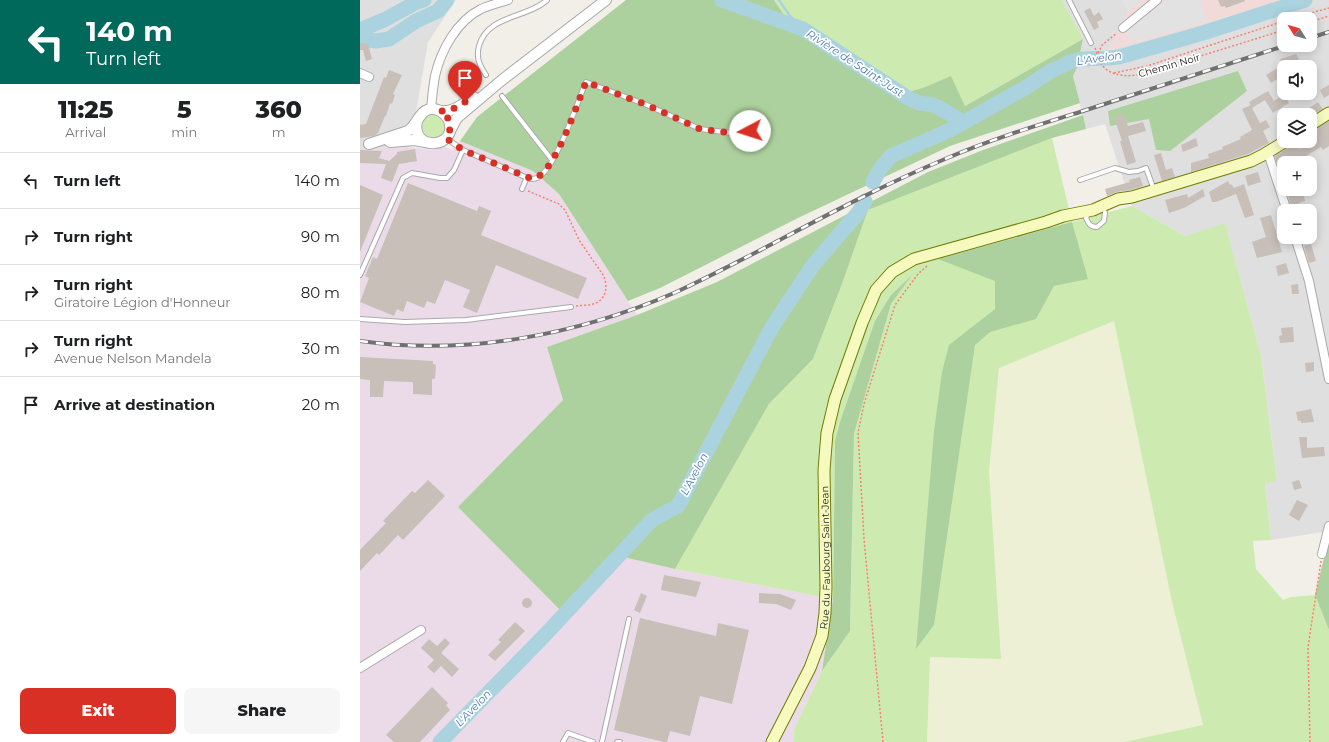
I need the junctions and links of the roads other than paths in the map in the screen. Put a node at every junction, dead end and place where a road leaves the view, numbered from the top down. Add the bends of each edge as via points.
1 (508, 0) edge
2 (546, 0) edge
3 (606, 0) edge
4 (1069, 0) edge
5 (1157, 0) edge
6 (1123, 28) road end
7 (1091, 43) dead end
8 (360, 73) edge
9 (486, 75) dead end
10 (369, 77) dead end
11 (502, 80) junction
12 (502, 96) dead end
13 (436, 110) junction
14 (1329, 113) edge
15 (417, 121) junction
16 (1317, 121) edge
17 (756, 127) dead end
18 (448, 134) junction
19 (426, 142) junction
20 (364, 144) edge
21 (1277, 147) edge
22 (463, 150) junction
23 (1268, 153) junction
24 (552, 160) junction
25 (527, 177) junction
26 (1080, 180) dead end
27 (522, 189) road end
28 (1154, 190) junction
29 (1132, 197) junction
30 (1285, 204) edge
31 (1088, 214) junction
32 (1297, 244) edge
33 (360, 275) edge
34 (571, 307) road end
35 (360, 318) edge
36 (1329, 379) edge
37 (1329, 526) edge
38 (1322, 554) road end
39 (629, 619) dead end
40 (421, 630) dead end
41 (360, 668) edge
42 (563, 742) edge
43 (593, 742) edge
44 (602, 742) edge
45 (617, 742) edge
46 (620, 742) edge
47 (772, 742) edge

1 - 13 street via 486,6 476,12 465,21 445,48 434,81
2 - 9 lane via 538,6 501,21 486,33 480,43 478,57
3 - 11 street
4 - 7 lane
5 - 6 street
8 - 10 street
11 - 13 street via 452,110
11 - 18 street via 457,118
12 - 24 lane
13 - 15 street via 422,113
13 - 18 street via 449,119
14 - 16 main road
15 - 19 street via 418,134
15 - 20 street via 408,131
17 - 24 lane via 740,134 700,129 586,82
18 - 19 street via 441,142
18 - 22 lane
19 - 20 street via 414,140
21 - 23 main road, Rue du Faubourg Saint-Jean
22 - 25 lane
22 - 33 lane via 454,170 447,178 412,173 403,178
23 - 28 main road, Rue du Faubourg Saint-Jean via 1246,163
23 - 30 street
24 - 25 lane via 544,173 532,179
25 - 27 lane
26 - 28 lane via 1115,168 1129,172 1146,168
28 - 29 main road, Rue du Faubourg Saint-Jean
29 - 31 main road, Rue du Faubourg Saint-Jean via 1118,199
29 - 31 main road, Rue du Faubourg Saint-Jean via 1105,212
31 - 47 main road, Rue du Faubourg Saint-Jean via 1063,216 943,252 907,269 890,282 875,305 847,366 831,414 824,454 826,587 822,636 810,668
32 - 36 street via 1309,281
34 - 35 lane via 466,320 405,322
37 - 38 street
39 - 44 lane
40 - 41 street
42 - 43 lane via 568,734
45 - 46 lane

